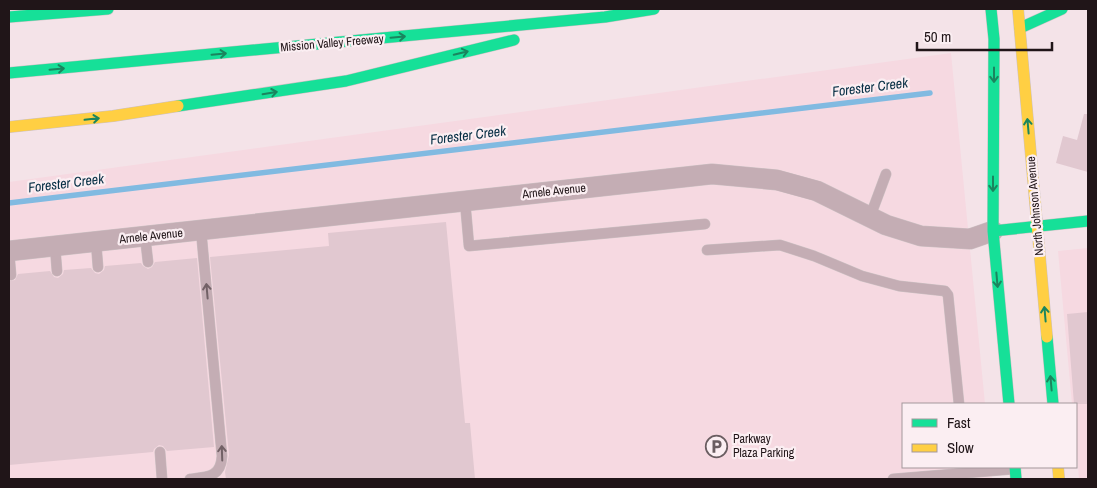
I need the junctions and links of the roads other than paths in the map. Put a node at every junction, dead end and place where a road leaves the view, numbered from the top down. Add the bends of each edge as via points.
1 (108, 9) edge
2 (654, 9) edge
3 (991, 9) edge
4 (1018, 9) edge
5 (1062, 9) edge
6 (9, 17) edge
7 (605, 17) junction
8 (1020, 28) junction
9 (9, 73) edge
10 (9, 127) edge
11 (886, 174) dead end
12 (465, 201) junction
13 (870, 217) junction
14 (1088, 221) edge
15 (705, 224) dead end
16 (1037, 227) junction
17 (201, 230) junction
18 (993, 231) junction
19 (145, 236) junction
20 (96, 242) junction
21 (55, 246) junction
22 (707, 250) dead end
23 (9, 251) edge
24 (148, 262) dead end
25 (98, 267) dead end
26 (57, 271) dead end
27 (11, 275) dead end
28 (959, 403) edge
29 (1009, 403) edge
30 (1053, 403) edge
31 (160, 452) dead end
32 (926, 472) edge
33 (1015, 472) edge
34 (963, 476) edge
35 (162, 479) edge
36 (190, 479) edge
37 (893, 479) edge

1 - 6 main road
2 - 7 main road, Mission Valley Freeway
3 -> 18 main road via 994,39
4 - 8 main road, North Johnson Avenue
5 - 8 main road
9 -> 7 main road, Mission Valley Freeway
10 -> 7 main road via 113,116 346,81
16 -> 8 main road, North Johnson Avenue
11 - 13 lane
12 - 13 street, Arnele Avenue via 712,174 777,180 817,191
12 - 15 lane via 469,246
12 - 17 street, Arnele Avenue
13 - 18 street, Arnele Avenue via 922,236 970,239
14 - 16 main road, Arnele Avenue
16 - 18 main road, Arnele Avenue
30 -> 16 main road, North Johnson Avenue
17 - 19 street, Arnele Avenue
36 -> 17 lane via 205,478 222,466
18 -> 29 main road
19 - 20 street, Arnele Avenue
19 - 24 lane
20 - 21 street, Arnele Avenue
20 - 25 lane
21 - 23 street, Arnele Avenue
21 - 26 lane
22 - 28 lane via 780,245 862,276 900,286 945,291
23 - 27 lane
31 - 35 lane
32 - 34 lane
32 - 37 lane
33 - 34 lane

